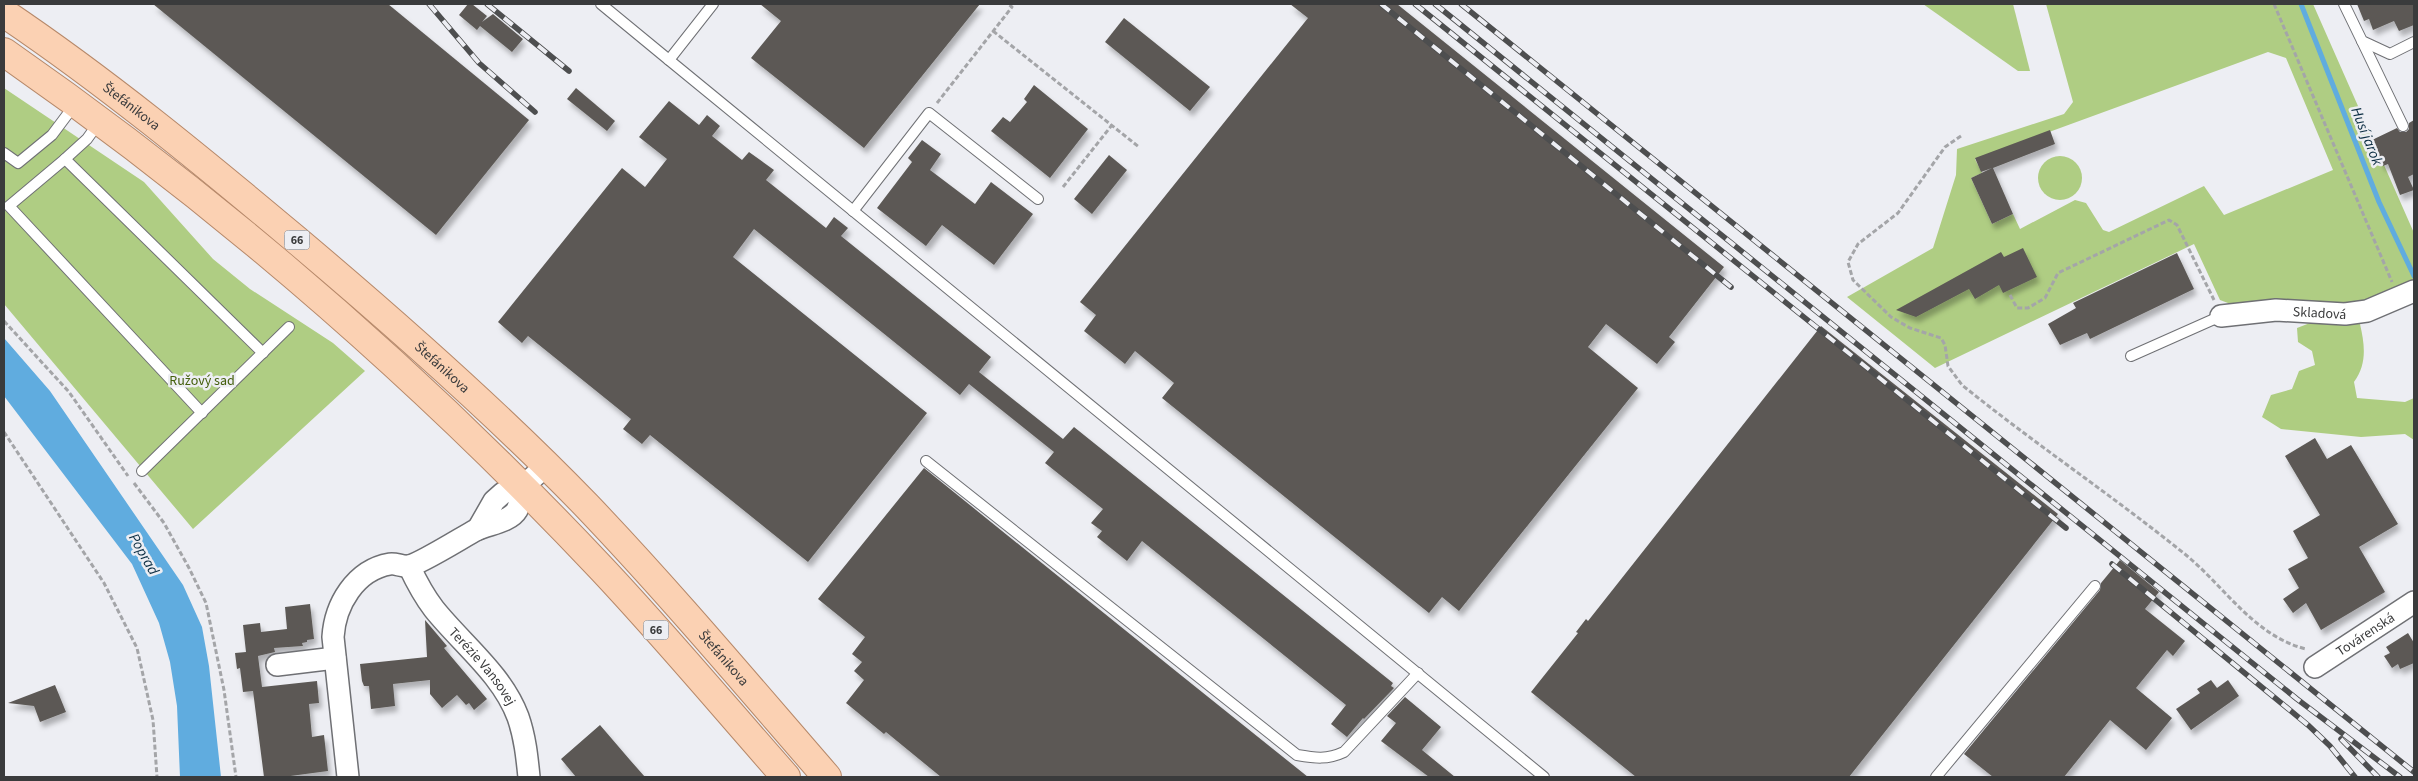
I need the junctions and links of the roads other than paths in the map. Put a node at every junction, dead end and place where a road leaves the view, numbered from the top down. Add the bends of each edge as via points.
1 (601, 4) edge
2 (713, 4) edge
3 (2344, 4) edge
4 (4, 13) edge
5 (2362, 41) junction
6 (2414, 42) edge
7 (4, 52) edge
8 (669, 60) junction
9 (76, 102) junction
10 (101, 121) junction
11 (2403, 126) dead end
12 (4, 153) edge
13 (65, 159) junction
14 (1038, 199) dead end
15 (853, 211) junction
16 (2408, 294) edge
17 (2222, 316) joint
18 (289, 327) dead end
19 (262, 354) junction
20 (2130, 356) dead end
21 (202, 413) junction
22 (926, 461) dead end
23 (546, 466) junction
24 (142, 471) dead end
25 (522, 488) junction
26 (409, 566) junction
27 (2095, 586) dead end
28 (2414, 602) edge
29 (335, 658) junction
30 (277, 665) dead end
31 (2316, 667) dead end
32 (1418, 673) junction
33 (348, 777) edge
34 (529, 777) edge
35 (786, 777) edge
36 (827, 777) edge
37 (1544, 777) edge
38 (1936, 777) edge

1 - 8 lane
2 - 8 lane
3 - 5 lane
4 - 23 main road, Štefánikova / 66 via 99,81 259,208 406,335
5 - 6 lane via 2390,54
5 - 11 lane
7 - 9 main road, Štefánikova / 66
8 - 15 lane
9 - 10 main road, Štefánikova / 66
9 - 12 lane via 52,135 18,163
10 - 13 lane
10 - 25 main road, Štefánikova / 66 via 274,256 394,364
13 - 19 lane
13 - 21 lane via 9,206
14 - 15 lane via 929,113
15 - 32 lane
16 - 17 street, Skladová via 2367,311 2346,314 2276,310
17 - 20 lane
18 - 19 lane
19 - 21 lane
21 - 24 lane
22 - 32 lane via 1297,755 1318,759 1344,752
23 - 25 street
23 - 36 main road, Štefánikova / 66 via 694,623
25 - 26 street via 517,510 508,517 478,529
25 - 35 main road, Štefánikova / 66 via 602,569
26 - 29 street via 391,564 377,568 355,583 346,594 334,622
26 - 34 street, Terézie Vansovej via 434,608 486,667 512,705 523,734
27 - 38 lane
28 - 31 street, Továrenská
29 - 30 street
29 - 33 street
32 - 37 lane

